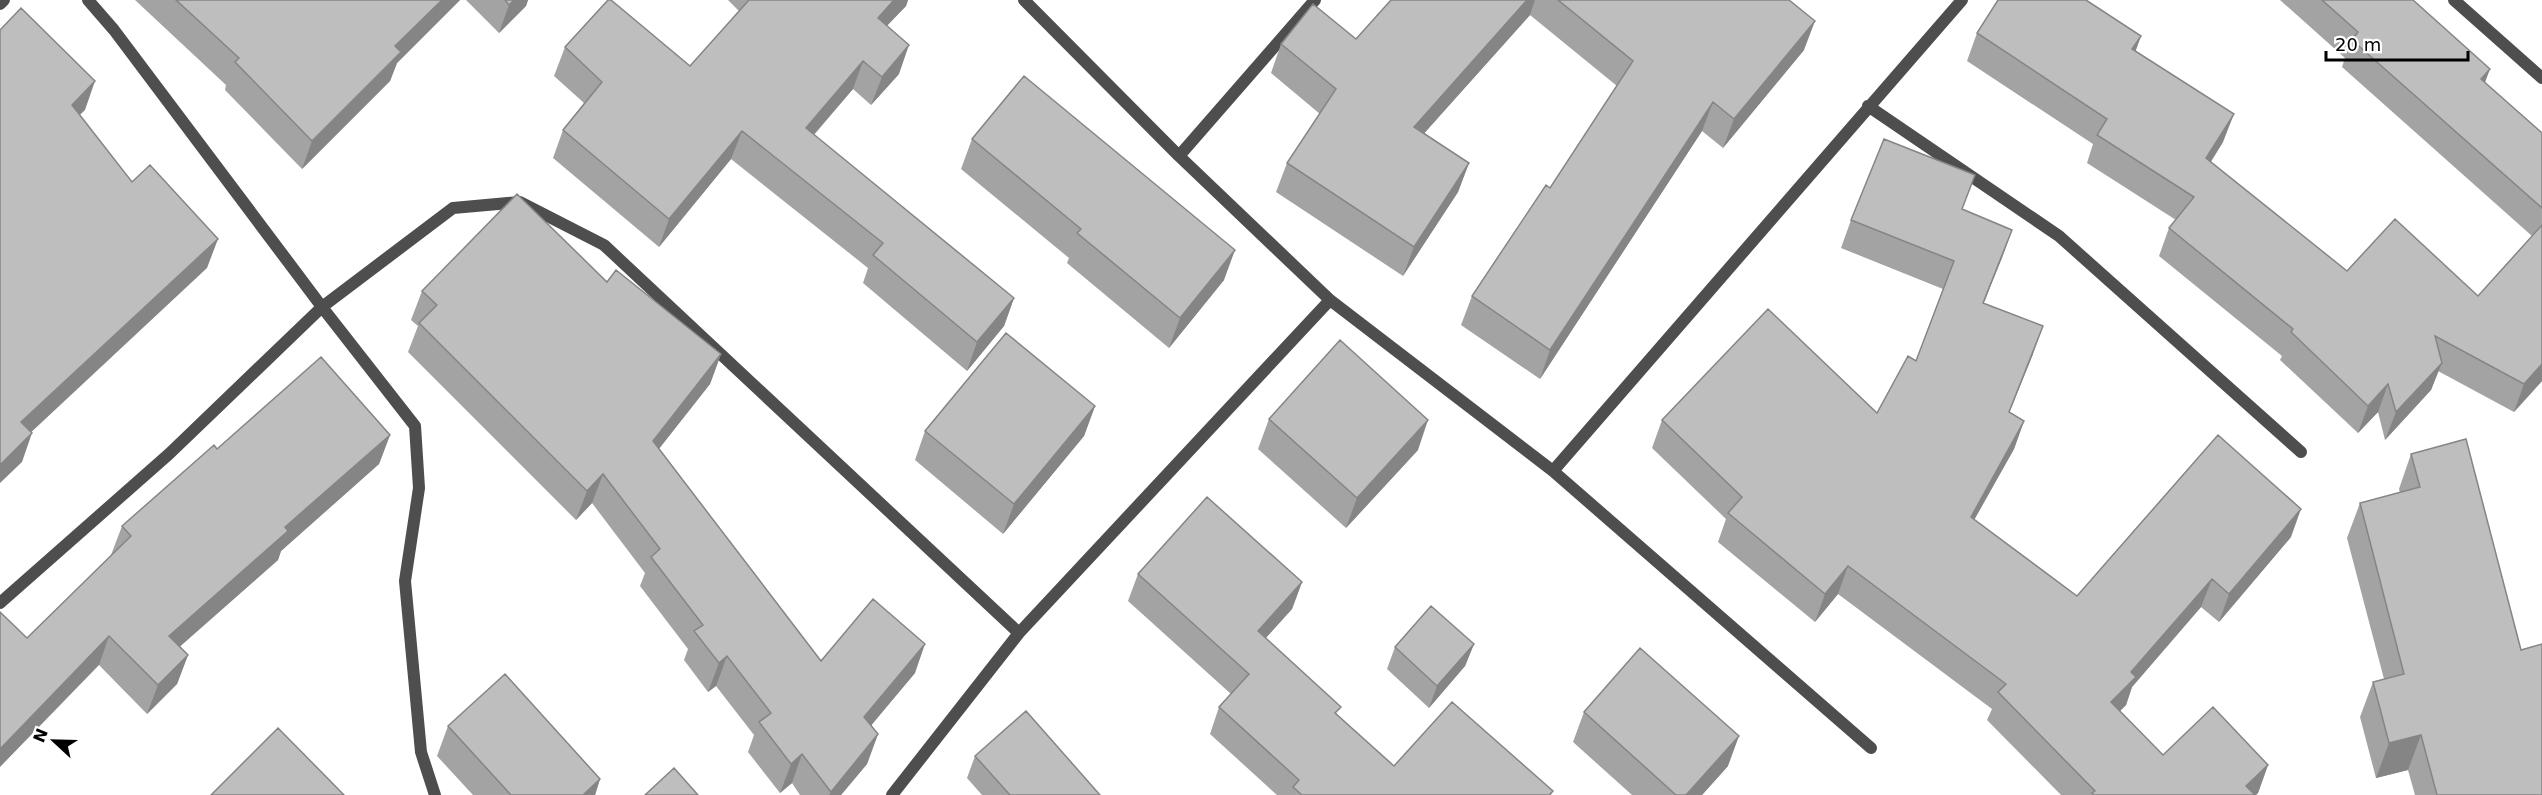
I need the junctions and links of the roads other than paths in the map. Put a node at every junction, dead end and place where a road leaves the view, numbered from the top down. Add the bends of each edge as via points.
1 (4, 0) edge
2 (88, 0) edge
3 (1024, 0) edge
4 (1315, 0) edge
5 (1962, 0) edge
6 (2454, 0) edge
7 (0, 4) edge
8 (2542, 78) edge
9 (1868, 106) junction
10 (1179, 156) junction
11 (1330, 300) junction
12 (322, 307) junction
13 (2301, 452) dead end
14 (1553, 471) junction
15 (0, 603) edge
16 (1018, 633) junction
17 (1871, 748) dead end
18 (435, 795) edge
19 (892, 795) edge

1 - 7 street
2 - 12 street
3 - 10 street
4 - 10 street
5 - 9 street
6 - 8 street
9 - 13 street via 2059,236
9 - 14 street
10 - 11 street
11 - 14 street
11 - 16 street
12 - 15 street via 169,454
12 - 16 street via 453,208 520,202 604,245
12 - 18 street via 416,426 419,488 405,581 421,752
14 - 17 street
16 - 19 street

